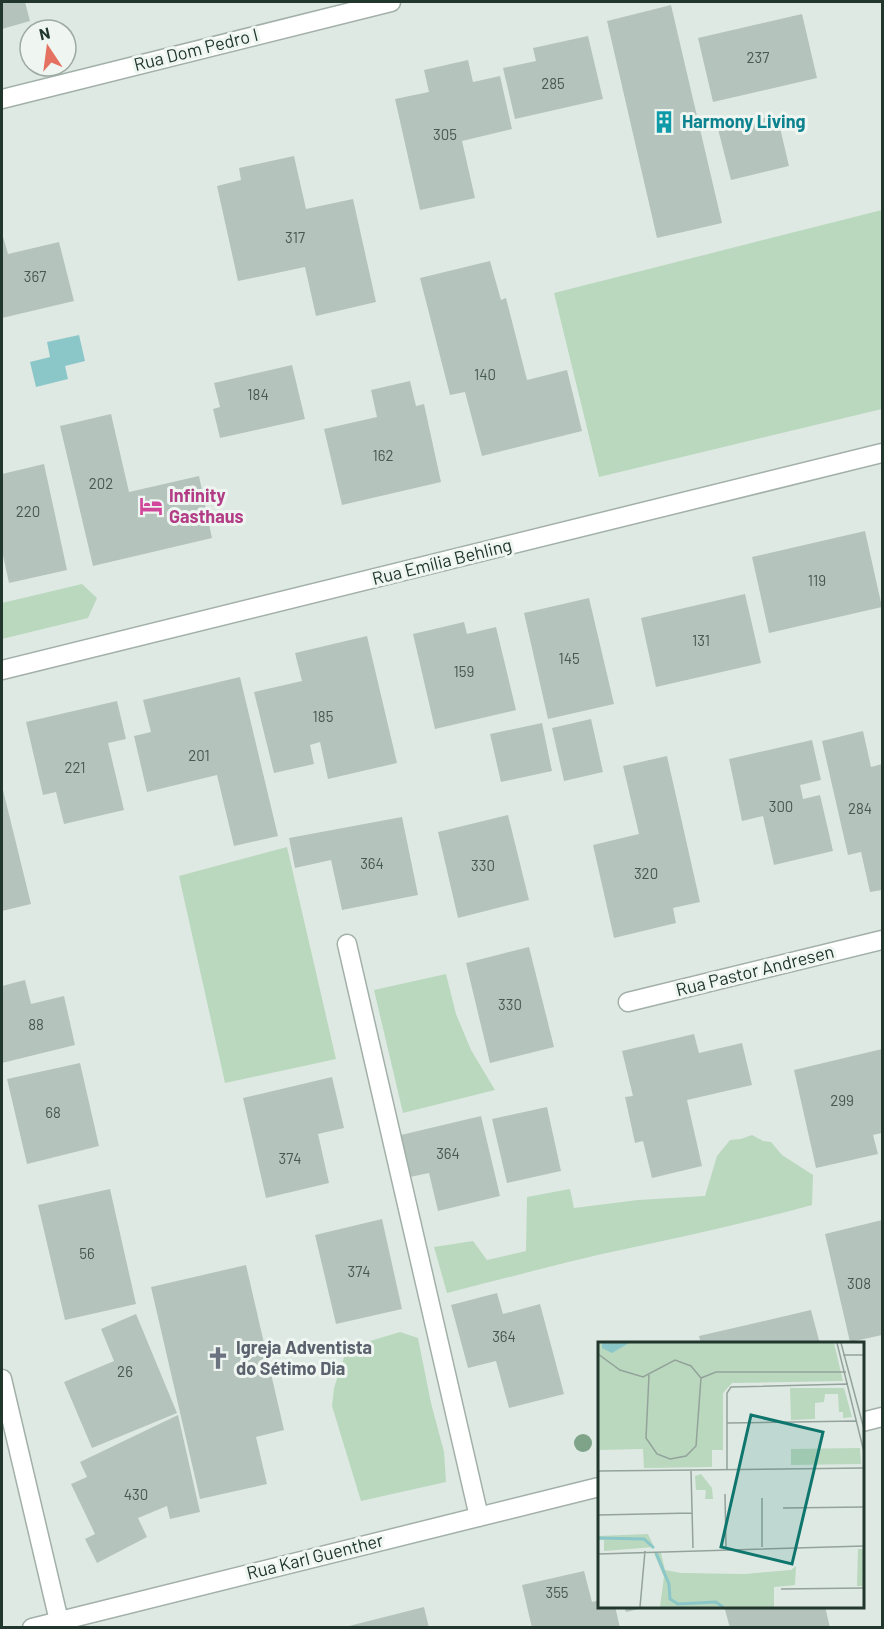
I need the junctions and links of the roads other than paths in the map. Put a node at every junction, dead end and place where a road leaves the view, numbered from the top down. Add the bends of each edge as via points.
1 (391, 2) edge
2 (2, 99) edge
3 (882, 453) edge
4 (2, 670) edge
5 (882, 940) edge
6 (347, 944) dead end
7 (628, 1002) dead end
8 (2, 1379) edge
9 (882, 1417) edge
10 (863, 1422) edge
11 (598, 1487) edge
12 (479, 1517) junction
13 (59, 1621) junction
14 (32, 1628) edge

1 - 2 street, Rua Dom Pedro I
3 - 4 street, Rua Emília Behling
5 - 7 street, Rua Pastor Andresen
6 - 12 street
8 - 13 street
9 - 10 street
11 - 12 street, Rua Karl Guenther
12 - 13 street, Rua Karl Guenther
13 - 14 street, Rua Karl Guenther

